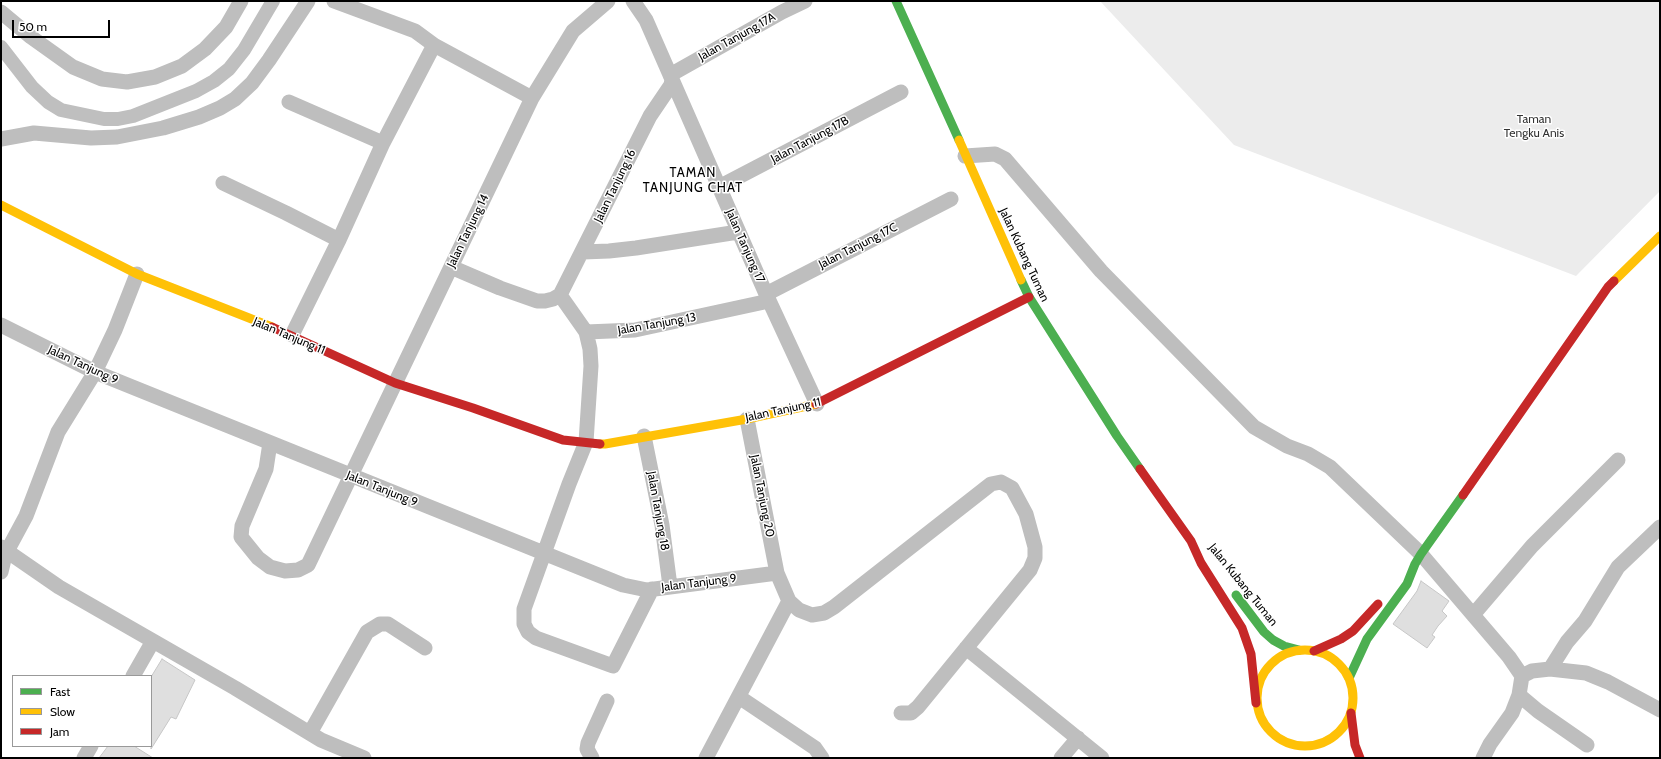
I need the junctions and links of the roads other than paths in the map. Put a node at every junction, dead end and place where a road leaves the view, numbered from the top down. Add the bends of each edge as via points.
1 (241, 1) edge
2 (308, 1) edge
3 (334, 1) edge
4 (608, 1) edge
5 (633, 1) edge
6 (805, 1) edge
7 (896, 1) edge
8 (780, 6) edge
9 (1, 12) edge
10 (434, 45) junction
11 (671, 77) junction
12 (901, 92) dead end
13 (532, 98) junction
14 (289, 102) dead end
15 (1, 139) edge
16 (383, 143) junction
17 (965, 156) junction
18 (223, 183) dead end
19 (719, 187) junction
20 (951, 199) dead end
21 (1, 205) edge
22 (738, 232) junction
23 (1660, 236) edge
24 (339, 240) junction
25 (583, 252) junction
26 (451, 267) junction
27 (137, 274) junction
28 (560, 295) junction
29 (767, 297) junction
30 (1029, 297) junction
31 (1, 325) edge
32 (586, 332) junction
33 (292, 335) junction
34 (95, 372) junction
35 (395, 383) junction
36 (817, 404) junction
37 (747, 419) junction
38 (644, 436) junction
39 (586, 442) junction
40 (270, 444) junction
41 (1618, 460) dead end
42 (350, 476) junction
43 (1660, 527) edge
44 (1191, 541) junction
45 (4, 549) edge
46 (544, 554) junction
47 (1418, 559) junction
48 (1213, 564) dead end
49 (1, 572) edge
50 (777, 573) junction
51 (1402, 574) dead end
52 (670, 586) junction
53 (1229, 586) dead end
54 (652, 589) junction
55 (1384, 595) dead end
56 (789, 601) junction
57 (1473, 615) junction
58 (153, 641) junction
59 (425, 648) dead end
60 (966, 648) junction
61 (1299, 650) junction
62 (1314, 651) junction
63 (1550, 669) junction
64 (134, 675) edge
65 (1522, 676) junction
66 (1349, 678) junction
67 (1519, 695) junction
68 (739, 698) junction
69 (607, 701) dead end
70 (1256, 703) junction
71 (1660, 710) edge
72 (901, 712) dead end
73 (1351, 713) junction
74 (310, 733) junction
75 (1078, 738) junction
76 (1588, 745) dead end
77 (90, 747) edge
78 (1309, 747) junction
79 (1324, 753) dead end
80 (84, 758) edge
81 (364, 758) edge
82 (592, 758) edge
83 (706, 758) edge
84 (822, 758) edge
85 (1061, 758) edge
86 (1102, 758) edge
87 (1360, 758) edge
88 (1483, 758) edge

1 - 9 street via 226,28 205,49 182,66 155,77 127,82 102,79 73,67
2 - 15 street via 252,83 235,99 199,118 117,137 91,138 34,133
3 - 10 street via 415,30
4 - 13 street, Jalan Tanjung 14 via 573,31
5 - 11 street, Jalan Tanjung 17 via 646,20
6 - 8 street, Jalan Tanjung 17A
7 - 17 main road, Jalan Kubang Tuman
8 - 11 street, Jalan Tanjung 17A
10 - 13 street
10 - 16 street
11 - 19 street, Jalan Tanjung 17
11 - 25 street, Jalan Tanjung 16 via 671,85 650,116
12 - 19 street, Jalan Tanjung 17B
13 - 26 street, Jalan Tanjung 14
14 - 16 street
16 - 24 street
17 - 30 main road, Jalan Kubang Tuman
17 - 47 street via 995,154 1005,159 1101,271 1254,427 1330,467
18 - 24 street
19 - 22 street, Jalan Tanjung 17
20 - 29 street, Jalan Tanjung 17C
21 - 27 main road, Jalan Tanjung 11
22 - 25 street via 636,248
22 - 29 street, Jalan Tanjung 17
23 - 47 main road via 1608,287
24 - 33 street
25 - 28 street, Jalan Tanjung 16
26 - 28 street via 537,301 553,300
26 - 35 street, Jalan Tanjung 14
27 - 33 main road, Jalan Tanjung 11
27 - 34 street
28 - 32 street
29 - 32 street, Jalan Tanjung 13 via 635,330
29 - 36 street, Jalan Tanjung 17
30 - 36 main road, Jalan Tanjung 11
30 - 44 main road, Jalan Kubang Tuman via 1117,436
31 - 34 street, Jalan Tanjung 9
32 - 39 street via 591,366
33 - 35 main road, Jalan Tanjung 11
34 - 40 street, Jalan Tanjung 9
34 - 45 street via 58,432 26,516
35 - 39 main road, Jalan Tanjung 11 via 563,440
35 - 42 street, Jalan Tanjung 14
36 - 37 main road, Jalan Tanjung 11
37 - 38 main road, Jalan Tanjung 11
37 - 50 street, Jalan Tanjung 20
38 - 39 main road, Jalan Tanjung 11 via 605,444
38 - 52 street, Jalan Tanjung 18 via 662,525
39 - 46 street
40 - 42 street, Jalan Tanjung 9
40 - 42 street, Jalan Tanjung 14 via 266,469 242,526 241,537 258,558 270,567 285,571 298,570 308,565
41 - 57 street via 1532,546
42 - 46 street, Jalan Tanjung 9
43 - 63 street via 1618,567 1585,621 1567,642
44 - 48 main road, Jalan Kubang Tuman
44 - 70 main road, Jalan Kubang Tuman via 1201,563 1242,628 1248,642
45 - 49 street
45 - 58 street via 59,587
46 - 54 street, Jalan Tanjung 9 via 623,585
46 - 54 street via 524,608 524,624 528,632 536,638 613,666
47 - 51 main road
47 - 57 street
47 - 66 main road via 1407,584 1367,639
50 - 52 street, Jalan Tanjung 9
50 - 56 street, Jalan Tanjung 20
52 - 54 street, Jalan Tanjung 9
53 - 61 main road, Jalan Kubang Tuman via 1264,632 1284,646
55 - 62 main road via 1353,631
56 - 60 street via 799,610 812,615 824,614 991,484 1001,482 1012,488 1026,514 1035,548 1034,558 1030,570
56 - 68 street
57 - 65 street
58 - 64 street
58 - 74 street
59 - 74 street via 388,624 380,624 367,632
60 - 72 street via 918,708 911,713
60 - 75 street
61 - 62 main road
61 - 70 main road via 1275,660 1264,672 1258,687
62 - 66 main road via 1329,656 1341,666
63 - 65 street via 1532,671
63 - 71 street via 1586,673
65 - 67 street
66 - 73 main road via 1353,702
67 - 76 street
67 - 88 street via 1512,713
68 - 83 street
68 - 84 street via 815,748
69 - 82 street via 588,743 587,749
70 - 78 main road via 1265,726 1274,736 1284,743
73 - 78 main road via 1336,736
73 - 87 main road via 1355,745
74 - 81 street
75 - 85 street
75 - 86 street
77 - 80 street
78 - 79 main road

